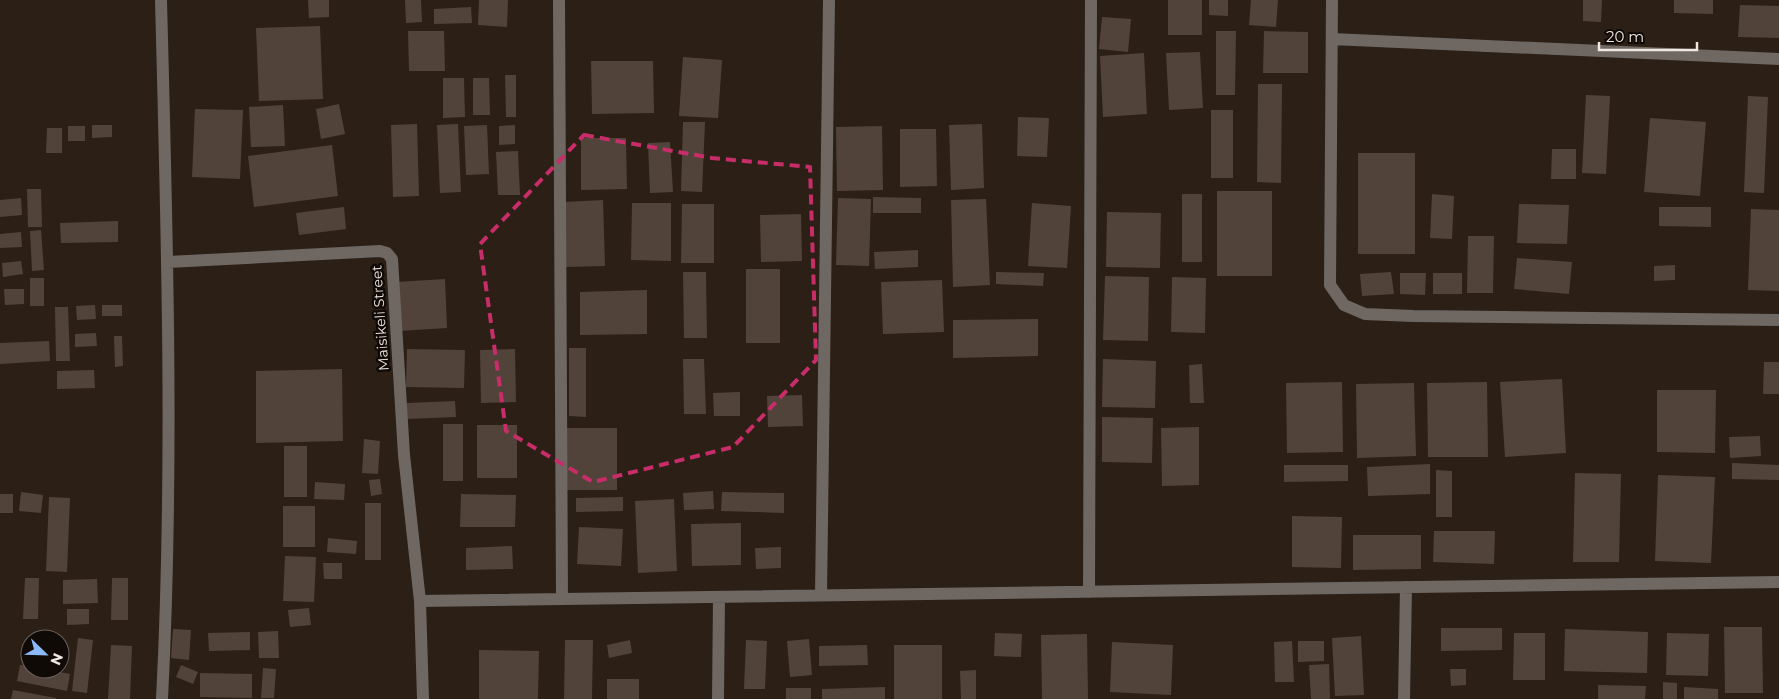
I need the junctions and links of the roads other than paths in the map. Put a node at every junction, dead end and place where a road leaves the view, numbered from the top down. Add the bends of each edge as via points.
1 (161, 0) edge
2 (559, 0) edge
3 (828, 0) edge
4 (1091, 0) edge
5 (1332, 0) edge
6 (1332, 39) junction
7 (1779, 59) edge
8 (168, 262) junction
9 (1779, 320) edge
10 (1779, 582) edge
11 (1406, 588) junction
12 (1089, 592) junction
13 (821, 595) junction
14 (719, 597) junction
15 (562, 598) junction
16 (420, 601) junction
17 (162, 699) edge
18 (423, 699) edge
19 (718, 699) edge
20 (1404, 699) edge

1 - 8 street
2 - 15 street
3 - 13 street
4 - 12 street
5 - 6 street
6 - 7 street
6 - 9 street via 1330,285 1344,305 1365,314 1413,316
8 - 16 street, Maisikeli Street via 380,251 392,259 404,455
8 - 17 street via 167,600
10 - 11 street
11 - 12 street
11 - 20 street
12 - 13 street
13 - 14 street
14 - 15 street
14 - 19 street
15 - 16 street
16 - 18 street

